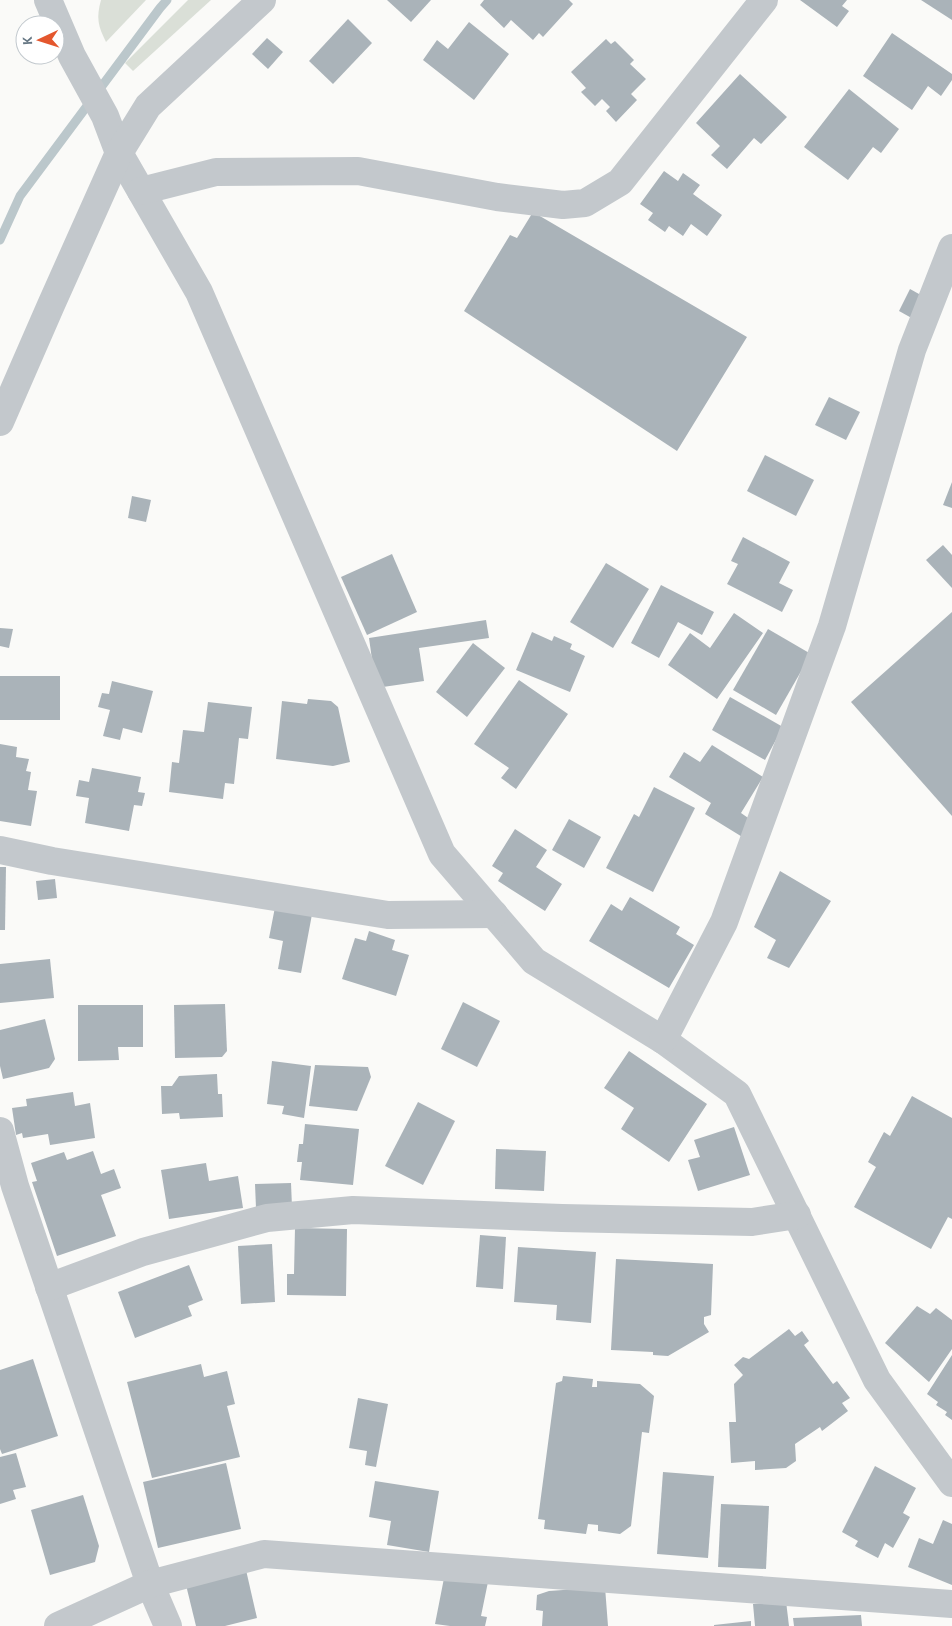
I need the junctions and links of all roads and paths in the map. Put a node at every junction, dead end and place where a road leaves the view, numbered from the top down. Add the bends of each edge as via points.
1 (262, 0) edge
2 (764, 0) edge
3 (52, 2) edge
4 (119, 153) junction
5 (141, 191) junction
6 (952, 248) edge
7 (0, 422) edge
8 (0, 850) edge
9 (494, 914) junction
10 (663, 1040) junction
11 (0, 1131) edge
12 (797, 1214) junction
13 (49, 1286) junction
14 (952, 1484) edge
15 (150, 1584) junction
16 (952, 1604) edge
17 (58, 1626) edge
18 (168, 1626) edge

1 - 4 street via 148,106
2 - 5 street via 620,182 585,203 563,205 497,197 358,171 216,172
3 - 4 street via 72,56 106,116
4 - 5 street
4 - 7 street
5 - 9 street via 199,292 442,854
6 - 10 street via 912,350 832,626 724,922
8 - 9 street via 388,916
9 - 10 street via 534,961
10 - 12 street via 738,1094
11 - 13 street
12 - 13 street via 752,1222 352,1210 267,1218 143,1252
12 - 14 street via 877,1380
13 - 15 street
15 - 16 street via 264,1554
15 - 17 street
15 - 18 street

